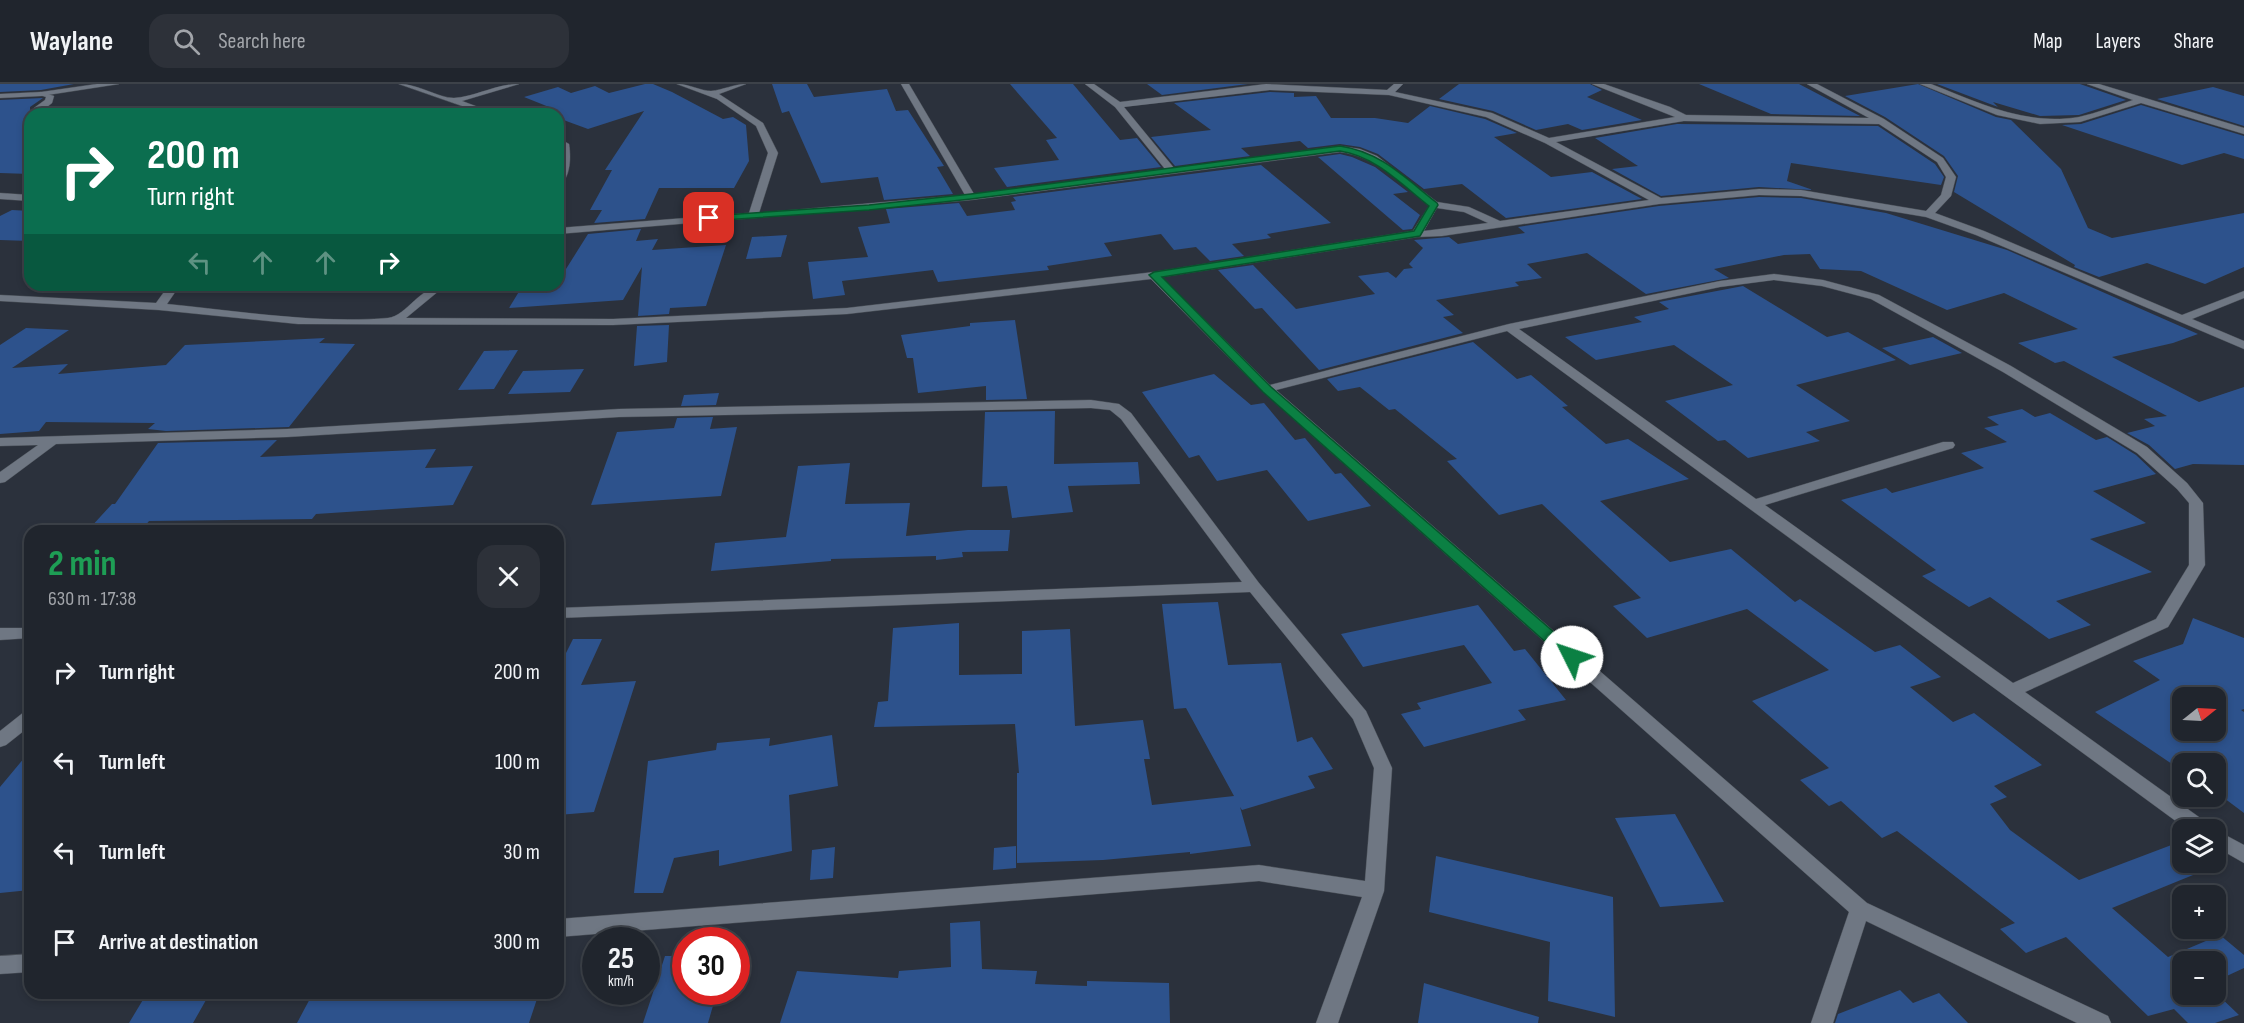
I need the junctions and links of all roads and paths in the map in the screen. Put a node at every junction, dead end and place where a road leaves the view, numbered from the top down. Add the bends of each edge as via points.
1 (116, 84) edge
2 (403, 84) edge
3 (515, 84) edge
4 (681, 84) edge
5 (742, 84) edge
6 (905, 84) edge
7 (1089, 84) edge
8 (1399, 84) edge
9 (1596, 84) edge
10 (1811, 84) edge
11 (1924, 84) edge
12 (2091, 84) edge
13 (1272, 86) edge
14 (1389, 93) junction
15 (41, 94) junction
16 (710, 94) junction
17 (0, 96) edge
18 (455, 100) junction
19 (2141, 100) junction
20 (1118, 105) junction
21 (40, 108) edge
22 (477, 108) edge
23 (1684, 118) junction
24 (1881, 121) junction
25 (2244, 131) edge
26 (1548, 141) junction
27 (564, 144) edge
28 (564, 168) edge
29 (1171, 170) junction
30 (0, 196) edge
31 (971, 196) junction
32 (24, 198) edge
33 (1659, 201) junction
34 (1434, 205) junction
35 (1928, 214) junction
36 (753, 215) junction
37 (1499, 224) junction
38 (564, 231) edge
39 (1417, 234) junction
40 (1154, 275) junction
41 (171, 291) edge
42 (433, 291) edge
43 (2244, 294) edge
44 (0, 298) edge
45 (159, 307) junction
46 (2184, 318) junction
47 (396, 320) junction
48 (1509, 327) junction
49 (2244, 345) edge
50 (1267, 389) junction
51 (53, 440) junction
52 (0, 442) edge
53 (1948, 445) dead end
54 (0, 479) edge
55 (1753, 504) junction
56 (1254, 587) junction
57 (564, 613) edge
58 (24, 633) edge
59 (0, 634) edge
60 (2011, 691) junction
61 (24, 722) edge
62 (0, 740) edge
63 (2188, 819) edge
64 (2226, 844) edge
65 (2244, 855) edge
66 (1374, 891) junction
67 (1860, 909) junction
68 (564, 928) edge
69 (24, 963) edge
70 (0, 965) edge
71 (1327, 1023) edge
72 (1822, 1023) edge
73 (2100, 1023) edge

1 - 15 street
2 - 18 street
3 - 18 street
4 - 16 street
5 - 16 street
6 - 31 street
7 - 20 street
8 - 14 street
9 - 23 street
10 - 24 street
11 - 19 street via 1997,113 2050,121 2079,120
12 - 19 street
13 - 14 street
13 - 20 street
14 - 26 street via 1489,115
15 - 17 street
15 - 21 street via 50,96
16 - 36 street via 760,125 773,153
18 - 22 street
19 - 25 street
20 - 29 street
23 - 24 street
23 - 26 street
24 - 35 street via 1940,160 1951,177 1946,196
26 - 33 street
27 - 28 street
29 - 31 street
29 - 34 street via 1340,149 1357,151 1374,158
30 - 32 street
31 - 36 street
33 - 35 street via 1759,192 1801,193
33 - 37 street
34 - 37 street via 1466,209
34 - 39 street
35 - 46 street
36 - 38 street
37 - 39 street
39 - 40 street
40 - 47 street via 847,311 613,322
40 - 50 street
41 - 45 street
42 - 47 street
43 - 46 street
44 - 45 street
45 - 47 street via 298,321
46 - 49 street
48 - 50 street
48 - 55 street
48 - 60 street via 1720,284 1774,277 1823,283 1875,297 2007,369 2142,450 2196,503 2197,565 2162,623
50 - 67 street
51 - 52 street
51 - 54 street
51 - 56 street via 287,433 619,413 1091,404 1114,407 1126,416
53 - 55 street
55 - 60 street
56 - 57 street
56 - 66 street via 1360,716 1383,768
58 - 59 street
60 - 63 street
61 - 62 street
64 - 65 street
66 - 68 street via 1259,873
66 - 71 street
67 - 72 street
67 - 73 street
69 - 70 street

